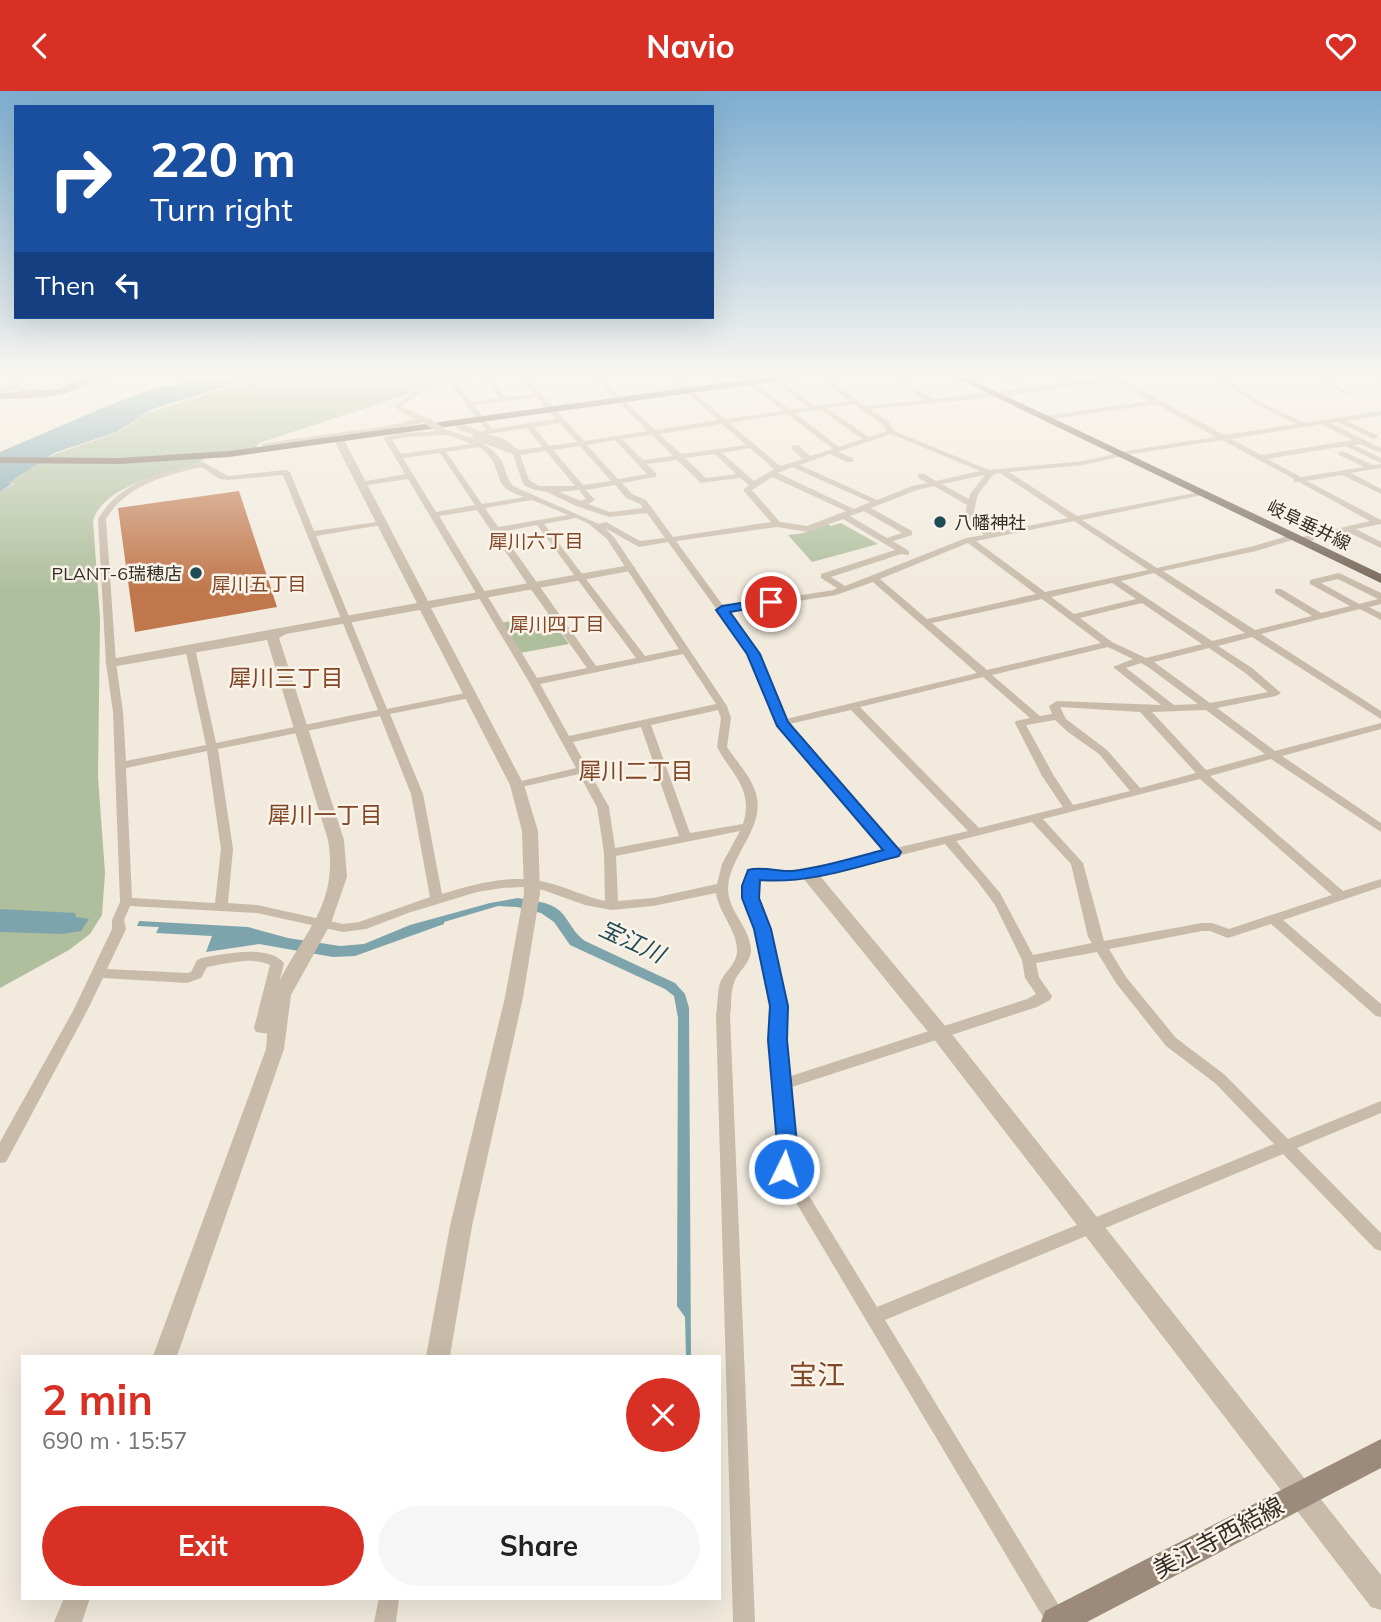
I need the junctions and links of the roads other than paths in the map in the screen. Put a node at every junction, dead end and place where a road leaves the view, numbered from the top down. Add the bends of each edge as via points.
1 (256, 447) edge
2 (342, 447) edge
3 (393, 447) edge
4 (465, 447) edge
5 (483, 447) edge
6 (504, 447) edge
7 (510, 447) edge
8 (559, 447) edge
9 (585, 447) edge
10 (626, 447) edge
11 (670, 447) edge
12 (741, 447) edge
13 (752, 447) edge
14 (795, 447) dead end
15 (832, 447) edge
16 (843, 447) edge
17 (931, 447) edge
18 (1107, 447) edge
19 (1162, 447) edge
20 (1238, 447) edge
21 (1326, 447) edge
22 (1354, 447) edge
23 (548, 449) junction
24 (835, 450) junction
25 (442, 451) junction
26 (716, 451) junction
27 (516, 453) junction
28 (1342, 453) dead end
29 (1121, 454) junction
30 (679, 456) junction
31 (398, 457) junction
32 (1258, 458) junction
33 (0, 460) edge
34 (809, 460) junction
35 (850, 460) dead end
36 (640, 463) junction
37 (1381, 463) edge
38 (794, 465) junction
39 (1371, 467) junction
40 (993, 471) junction
41 (1381, 471) edge
42 (776, 472) junction
43 (1342, 472) junction
44 (742, 475) junction
45 (410, 476) junction
46 (921, 476) dead end
47 (1297, 480) junction
48 (616, 481) junction
49 (935, 483) junction
50 (360, 484) junction
51 (754, 485) junction
52 (580, 487) junction
53 (549, 491) junction
54 (1381, 492) edge
55 (1202, 493) junction
56 (532, 498) junction
57 (878, 503) junction
58 (579, 504) junction
59 (971, 504) junction
60 (480, 507) junction
61 (865, 508) junction
62 (649, 510) junction
63 (854, 512) junction
64 (433, 515) junction
65 (576, 516) junction
66 (844, 516) junction
67 (1076, 519) junction
68 (592, 522) junction
69 (1379, 522) edge
70 (381, 523) junction
71 (540, 523) junction
72 (776, 524) junction
73 (1349, 529) junction
74 (496, 530) junction
75 (311, 534) junction
76 (990, 536) junction
77 (1297, 538) junction
78 (671, 539) junction
79 (969, 540) junction
80 (886, 541) junction
81 (1381, 545) edge
82 (902, 551) junction
83 (918, 560) junction
84 (630, 568) junction
85 (1155, 571) junction
86 (581, 577) junction
87 (874, 578) junction
88 (1381, 579) edge
89 (1114, 580) junction
90 (533, 586) junction
91 (844, 589) junction
92 (1278, 591) dead end
93 (480, 595) junction
94 (1044, 596) junction
95 (1381, 599) edge
96 (1144, 600) junction
97 (423, 605) junction
98 (1360, 606) junction
99 (722, 610) junction
100 (1319, 616) junction
101 (1073, 617) junction
102 (1381, 617) edge
103 (346, 619) junction
104 (926, 622) junction
105 (1252, 633) junction
106 (273, 635) junction
107 (1109, 644) junction
108 (1210, 644) junction
109 (190, 647) junction
110 (685, 651) junction
111 (643, 660) junction
112 (1144, 660) junction
113 (111, 663) junction
114 (594, 670) junction
115 (987, 674) junction
116 (534, 683) junction
117 (470, 695) junction
118 (722, 706) junction
119 (853, 706) junction
120 (1170, 707) junction
121 (1208, 707) junction
122 (1143, 709) junction
123 (384, 713) junction
124 (1058, 716) junction
125 (1381, 716) edge
126 (1037, 719) junction
127 (645, 723) junction
128 (782, 723) junction
129 (1381, 726) edge
130 (300, 731) junction
131 (567, 740) junction
132 (212, 748) junction
133 (1274, 756) junction
134 (119, 766) junction
135 (583, 770) junction
136 (1204, 775) junction
137 (517, 785) junction
138 (1138, 792) junction
139 (1069, 808) junction
140 (1034, 817) junction
141 (746, 828) junction
142 (1381, 828) edge
143 (976, 832) junction
144 (685, 837) junction
145 (948, 840) junction
146 (610, 852) junction
147 (893, 852) junction
148 (809, 874) junction
149 (1381, 883) edge
150 (532, 889) junction
151 (722, 891) junction
152 (1341, 896) junction
153 (437, 900) junction
154 (126, 902) junction
155 (612, 906) junction
156 (221, 907) junction
157 (1273, 919) junction
158 (320, 927) junction
159 (1101, 947) junction
160 (1029, 960) junction
161 (98, 973) junction
162 (1381, 1012) edge
163 (277, 1030) junction
164 (940, 1033) junction
165 (781, 1085) junction
166 (1381, 1107) edge
167 (1285, 1146) junction
168 (0, 1157) edge
169 (1092, 1226) junction
170 (1381, 1244) edge
171 (874, 1316) junction
172 (165, 1355) edge
173 (438, 1355) edge
174 (1381, 1453) edge
175 (1299, 1495) junction
176 (1381, 1597) edge
177 (76, 1600) edge
178 (389, 1600) edge
179 (68, 1622) edge
180 (385, 1622) edge
181 (744, 1622) edge
182 (1057, 1622) edge

1 - 33 main road via 220,455 119,461
2 - 50 street
3 - 31 street
4 - 25 street
5 - 56 street via 495,457 505,483
6 - 27 street
7 - 27 street
8 - 23 street
9 - 48 street
10 - 36 street
11 - 30 street
12 - 26 street
13 - 42 street
14 - 34 street
15 - 24 street
16 - 24 street
17 - 40 street
18 - 29 main road, 岐阜垂井線
19 - 29 street
20 - 32 street
21 - 32 street
22 - 37 street
23 - 27 street
23 - 52 street
24 - 34 street
24 - 35 street
25 - 31 street
25 - 60 street
26 - 30 street
26 - 44 street
27 - 53 street via 523,479
28 - 39 street
29 - 40 street via 1083,463
29 - 55 main road, 岐阜垂井線
30 - 36 street
30 - 44 street via 704,481
31 - 45 street
32 - 47 street
34 - 38 street
36 - 48 street via 653,475
37 - 39 street
38 - 42 street
38 - 57 street
39 - 41 street
39 - 43 street
40 - 49 street
40 - 59 street
40 - 67 street
42 - 51 street
42 - 63 street
43 - 47 street
43 - 54 street
44 - 51 street
45 - 50 street
45 - 64 street
46 - 49 street
47 - 69 street
48 - 52 street
48 - 62 street
49 - 57 street
49 - 59 street
50 - 70 street
51 - 72 street via 747,490
52 - 53 street
52 - 58 street via 591,500
53 - 58 street
55 - 67 street
55 - 77 main road, 岐阜垂井線
56 - 60 street
56 - 65 street
57 - 61 street
58 - 62 street via 609,515
59 - 76 street via 969,516
60 - 64 street
60 - 74 street
61 - 63 street
61 - 80 street via 909,533
62 - 78 street
63 - 66 street
64 - 93 street
65 - 68 street
65 - 71 street
66 - 72 street via 808,529
66 - 80 street
67 - 76 street
67 - 85 street
68 - 78 street via 608,525 635,544
68 - 84 street via 610,537
69 - 73 street
70 - 75 street
70 - 97 street
71 - 74 street
71 - 86 street
72 - 78 street
73 - 77 street
73 - 81 street
74 - 90 street
75 - 103 street
75 - 113 street via 284,471 228,478 203,464 122,495 107,507 102,519
76 - 79 street
77 - 85 street
77 - 88 main road, 岐阜垂井線
78 - 99 street
79 - 83 street
79 - 94 street
80 - 82 street
82 - 83 street
82 - 91 street via 824,576
83 - 87 street
84 - 86 street
84 - 110 street
85 - 89 street
85 - 105 street
86 - 90 street
86 - 111 street
87 - 91 street
87 - 104 street
89 - 94 street
89 - 96 street
90 - 93 street
90 - 114 street
91 - 99 street
92 - 100 street
93 - 97 street
93 - 116 street
94 - 101 street
94 - 104 street
95 - 98 street
95 - 98 street via 1339,576 1313,583
96 - 101 street
96 - 108 street
97 - 103 street
97 - 117 street
98 - 100 street
98 - 102 street
99 - 128 street via 754,654
100 - 105 street
101 - 107 street
103 - 106 street
103 - 123 street
104 - 115 street
105 - 108 street
105 - 125 street
106 - 109 street
106 - 130 street
107 - 112 street
107 - 115 street
108 - 112 street
108 - 121 street via 1276,693
109 - 113 street
109 - 132 street
110 - 111 street
110 - 118 street
111 - 114 street
112 - 120 street via 1118,667
112 - 121 street
113 - 134 street
114 - 116 street
115 - 119 street
115 - 126 street
116 - 131 street
117 - 123 street
117 - 137 street
118 - 127 street
118 - 141 street via 726,718 722,747 754,801
119 - 128 street
119 - 143 street
120 - 121 street
120 - 122 street
121 - 133 street
122 - 124 street via 1057,704
122 - 136 street via 1162,724
123 - 130 street
123 - 153 street via 417,794
124 - 126 street
124 - 138 street via 1068,729 1108,757
126 - 139 street via 1020,726
127 - 131 street
127 - 144 street
128 - 147 street
129 - 133 street
130 - 132 street
130 - 158 street via 340,864 339,880
131 - 135 street
132 - 134 street
132 - 156 street via 227,849
133 - 136 street
133 - 142 street
134 - 154 street
135 - 137 street
135 - 146 street via 603,807
136 - 138 street
136 - 152 street
137 - 150 street via 530,831
138 - 139 street
139 - 140 street
140 - 143 street
140 - 159 street via 1077,863
141 - 144 street
141 - 151 street via 723,875
143 - 145 street
144 - 146 street
145 - 147 street
145 - 160 street via 1001,906
146 - 155 street
147 - 148 street
148 - 164 street
148 - 165 street via 754,874 750,886 779,1006
149 - 152 street
150 - 153 street via 476,888
150 - 155 street
150 - 173 street via 514,997 461,1226
151 - 155 street via 716,888
151 - 181 street via 745,954 727,981 723,1015
152 - 157 street
153 - 158 street via 361,926
154 - 156 street
154 - 161 street
156 - 158 street via 257,909
157 - 159 street via 1228,934 1202,927
157 - 162 street
158 - 163 street via 281,999
159 - 160 street
159 - 167 street via 1171,1042 1220,1079
160 - 164 street via 1032,978 1045,996
161 - 163 street via 187,978 208,961 247,954 268,957 277,963 277,969 261,1028
161 - 168 street
163 - 172 street via 275,1049
164 - 165 street
164 - 169 street
165 - 171 street via 787,1144 784,1169
166 - 167 street
167 - 169 street
167 - 170 street
169 - 171 street
169 - 175 street
171 - 182 street
174 - 175 main road, 美江寺西結線
175 - 176 street
175 - 182 main road, 美江寺西結線
177 - 179 street
178 - 180 street

